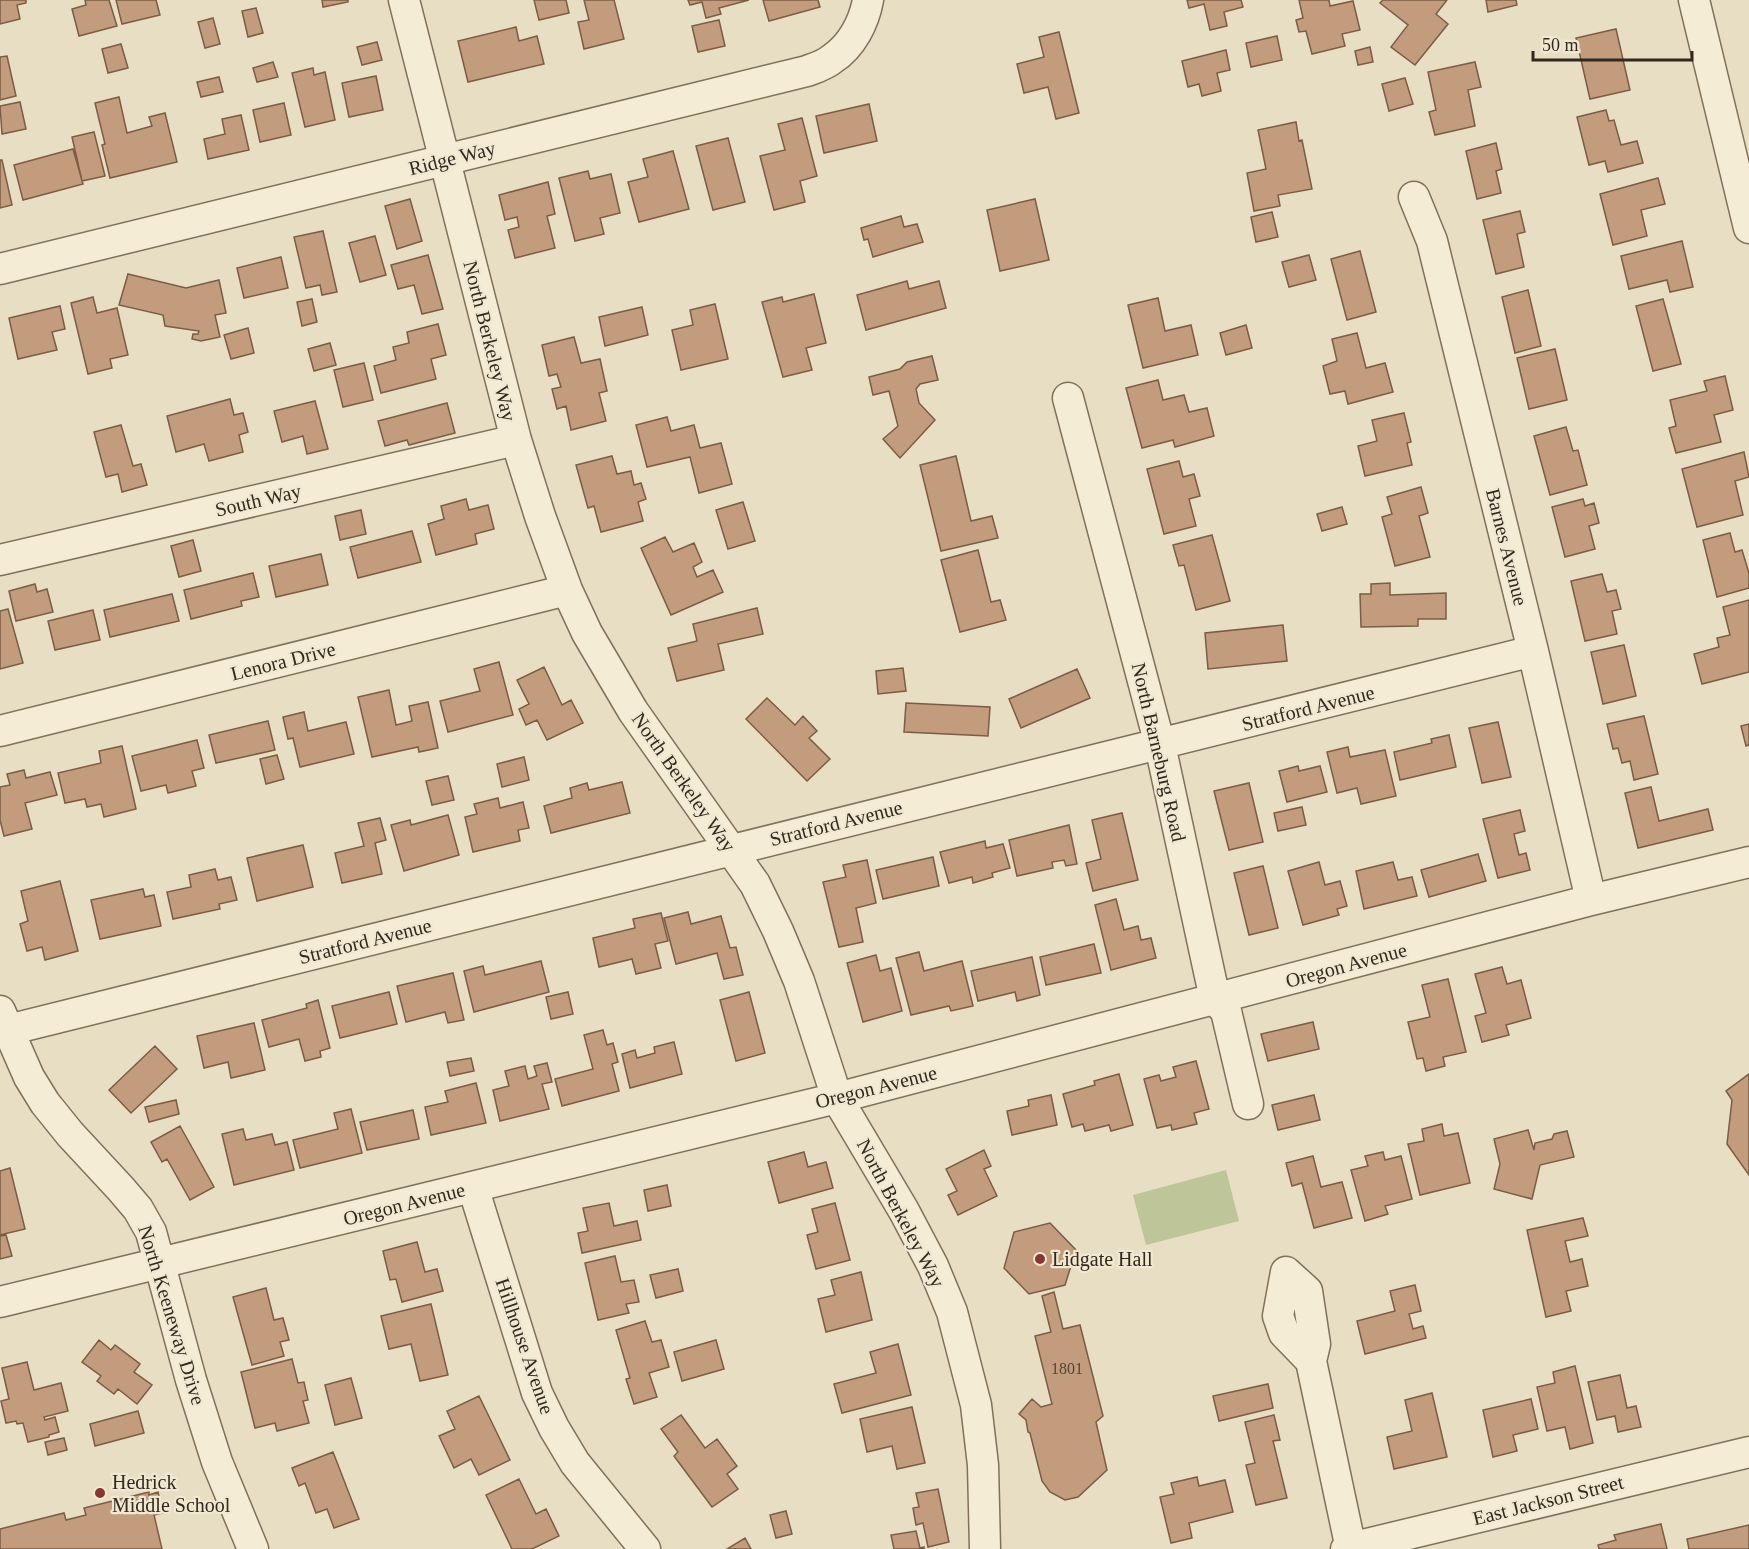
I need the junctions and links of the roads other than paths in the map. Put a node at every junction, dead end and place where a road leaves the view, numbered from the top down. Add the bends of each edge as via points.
1 (404, 0) edge
2 (868, 0) edge
3 (1694, 0) edge
4 (1741, 159) edge
5 (444, 160) junction
6 (1414, 197) dead end
7 (1749, 228) edge
8 (0, 269) edge
9 (1068, 398) dead end
10 (516, 440) junction
11 (0, 560) edge
12 (567, 590) junction
13 (1533, 651) junction
14 (0, 731) edge
15 (1160, 745) junction
16 (731, 849) junction
17 (1749, 862) edge
18 (1592, 900) junction
19 (1215, 999) junction
20 (3, 1024) edge
21 (837, 1098) junction
22 (1248, 1104) dead end
23 (473, 1187) junction
24 (160, 1263) junction
25 (0, 1302) edge
26 (1311, 1361) dead end
27 (1749, 1452) edge
28 (253, 1549) edge
29 (645, 1549) edge
30 (985, 1549) edge
31 (1350, 1549) edge

1 - 5 street, North Berkeley Way
2 - 5 street, Ridge Way via 860,26 848,45 832,60 807,71
3 - 4 street
4 - 7 street
5 - 8 street, Ridge Way
5 - 10 street, North Berkeley Way
6 - 13 street, Barnes Avenue via 1432,241
9 - 15 street, North Barneburg Road
10 - 11 street, South Way
10 - 12 street, North Berkeley Way
12 - 14 street, Lenora Drive
12 - 16 street, North Berkeley Way via 633,711
13 - 15 street, Stratford Avenue
13 - 18 street, Barnes Avenue
15 - 16 street, Stratford Avenue
15 - 19 street, North Barneburg Road
16 - 20 street, Stratford Avenue
16 - 21 street, North Berkeley Way via 755,884 799,981
17 - 18 street, Oregon Avenue
18 - 19 street, Oregon Avenue
19 - 21 street, Oregon Avenue
19 - 22 street, North Barneburg Road via 1226,1011
20 - 24 street, North Keeneway Drive via 45,1102 138,1209
21 - 23 street, Oregon Avenue
21 - 30 street, North Berkeley Way via 904,1211 952,1312 975,1406 983,1464
23 - 24 street, Oregon Avenue
23 - 29 street, Hillhouse Avenue via 537,1393 575,1463
24 - 25 street, Oregon Avenue
24 - 28 street, North Keeneway Drive via 217,1462
26 - 31 street
27 - 31 street, East Jackson Street

